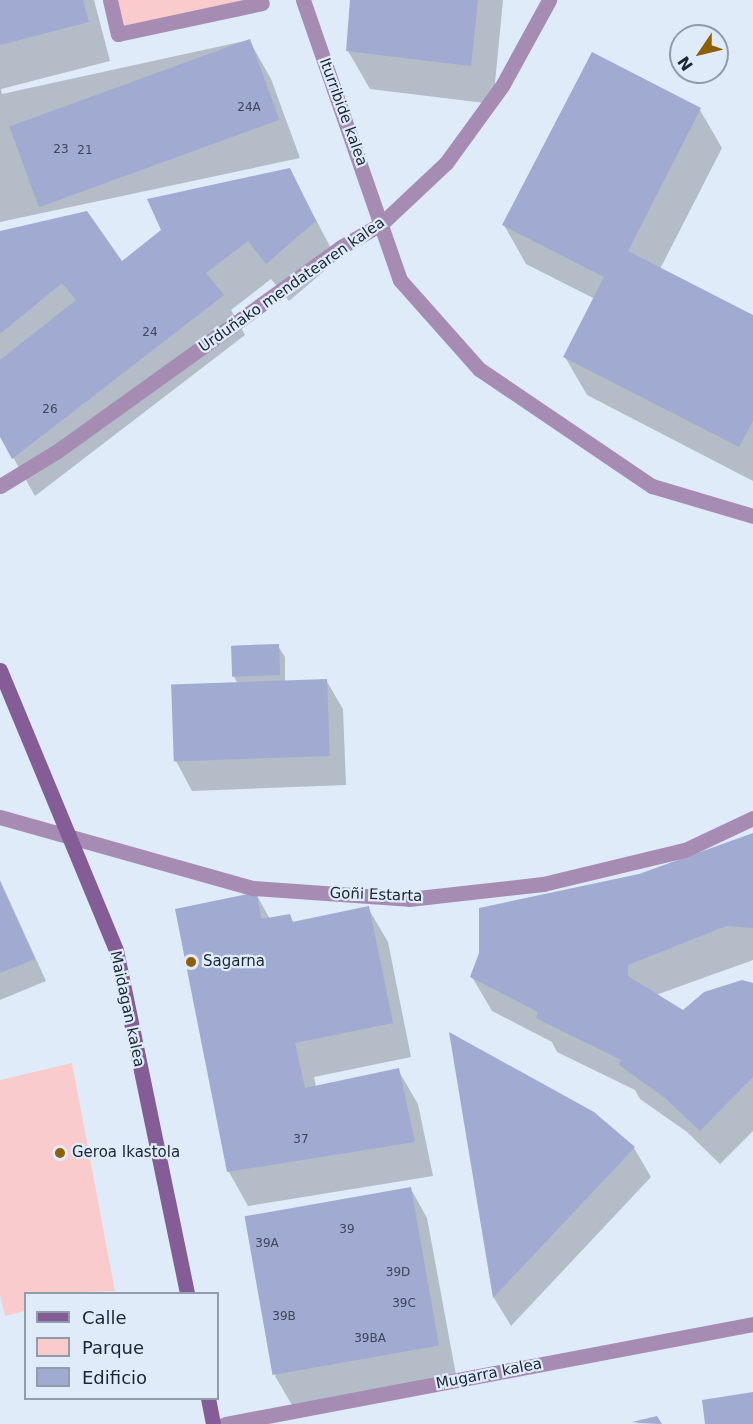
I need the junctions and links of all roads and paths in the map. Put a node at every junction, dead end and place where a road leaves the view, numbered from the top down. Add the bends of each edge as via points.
1 (110, 0) edge
2 (303, 0) edge
3 (549, 0) edge
4 (262, 3) dead end
5 (381, 224) junction
6 (0, 486) edge
7 (753, 516) edge
8 (0, 670) edge
9 (0, 817) edge
10 (753, 818) edge
11 (67, 835) junction
12 (187, 1292) edge
13 (753, 1324) edge
14 (208, 1400) edge
15 (213, 1424) edge
16 (225, 1424) edge

1 - 4 street via 118,34
2 - 5 street, Iturribide kalea
3 - 5 street, Urduñako mendatearen kalea via 502,86 446,163
5 - 6 street, Urduñako mendatearen kalea via 341,247 56,452
5 - 7 street, Iturribide kalea via 400,280 479,369 652,486
8 - 11 street, Maidagan kalea
9 - 11 street, Goñi Estarta
10 - 11 street, Goñi Estarta via 685,850 554,881 410,899 253,888
11 - 12 street, Maidagan kalea via 116,950
13 - 16 street, Mugarra kalea
14 - 15 street

